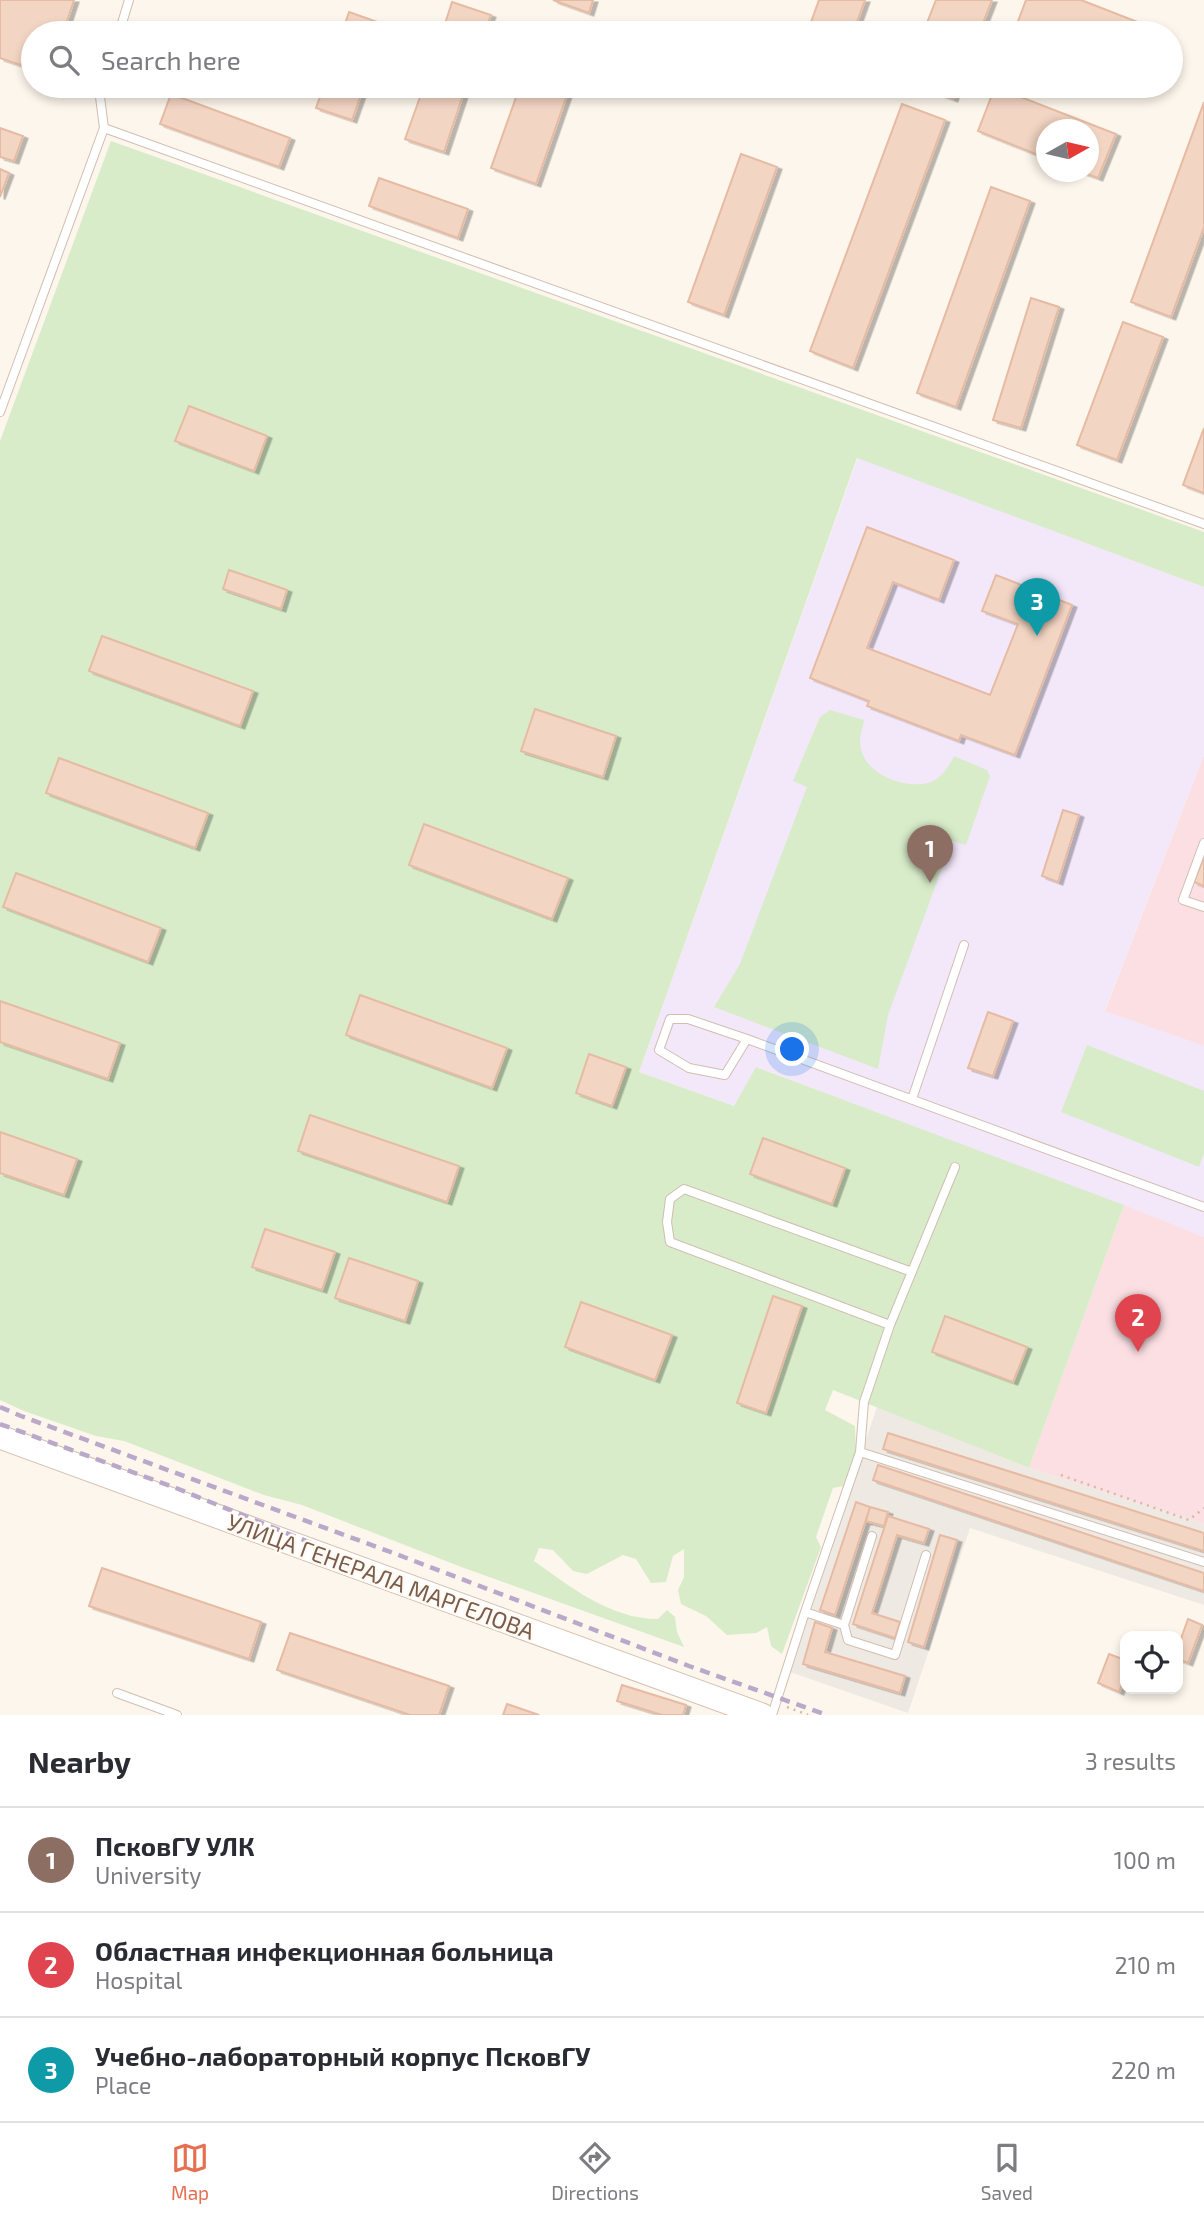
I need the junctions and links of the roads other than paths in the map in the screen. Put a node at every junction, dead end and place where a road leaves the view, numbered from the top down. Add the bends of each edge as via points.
1 (129, 0) edge
2 (123, 21) edge
3 (100, 98) edge
4 (104, 128) junction
5 (0, 412) edge
6 (1204, 524) edge
7 (1204, 843) edge
8 (1204, 907) edge
9 (964, 945) dead end
10 (747, 1039) junction
11 (912, 1099) junction
12 (955, 1167) dead end
13 (1204, 1208) edge
14 (912, 1272) junction
15 (890, 1325) junction
16 (0, 1437) edge
17 (860, 1452) junction
18 (872, 1536) dead end
19 (926, 1555) dead end
20 (1204, 1562) edge
21 (805, 1612) junction
22 (844, 1625) junction
23 (117, 1693) dead end
24 (177, 1715) edge
25 (762, 1715) edge
26 (772, 1715) edge

1 - 2 lane
3 - 4 lane
4 - 5 lane
4 - 6 lane
7 - 8 lane via 1183,900
9 - 11 lane
10 - 10 lane via 688,1019 670,1019 659,1050 689,1068 725,1075
10 - 11 lane
11 - 13 lane
12 - 14 lane
14 - 15 lane
14 - 15 lane via 684,1189 670,1199 670,1241
15 - 17 lane via 864,1402
16 - 25 main road, УЛИЦА ГЕНЕРАЛА МАРГЕЛОВА
17 - 20 lane
17 - 21 lane
18 - 22 lane
19 - 22 lane via 895,1655 848,1640
21 - 22 lane
21 - 26 lane
23 - 24 lane

